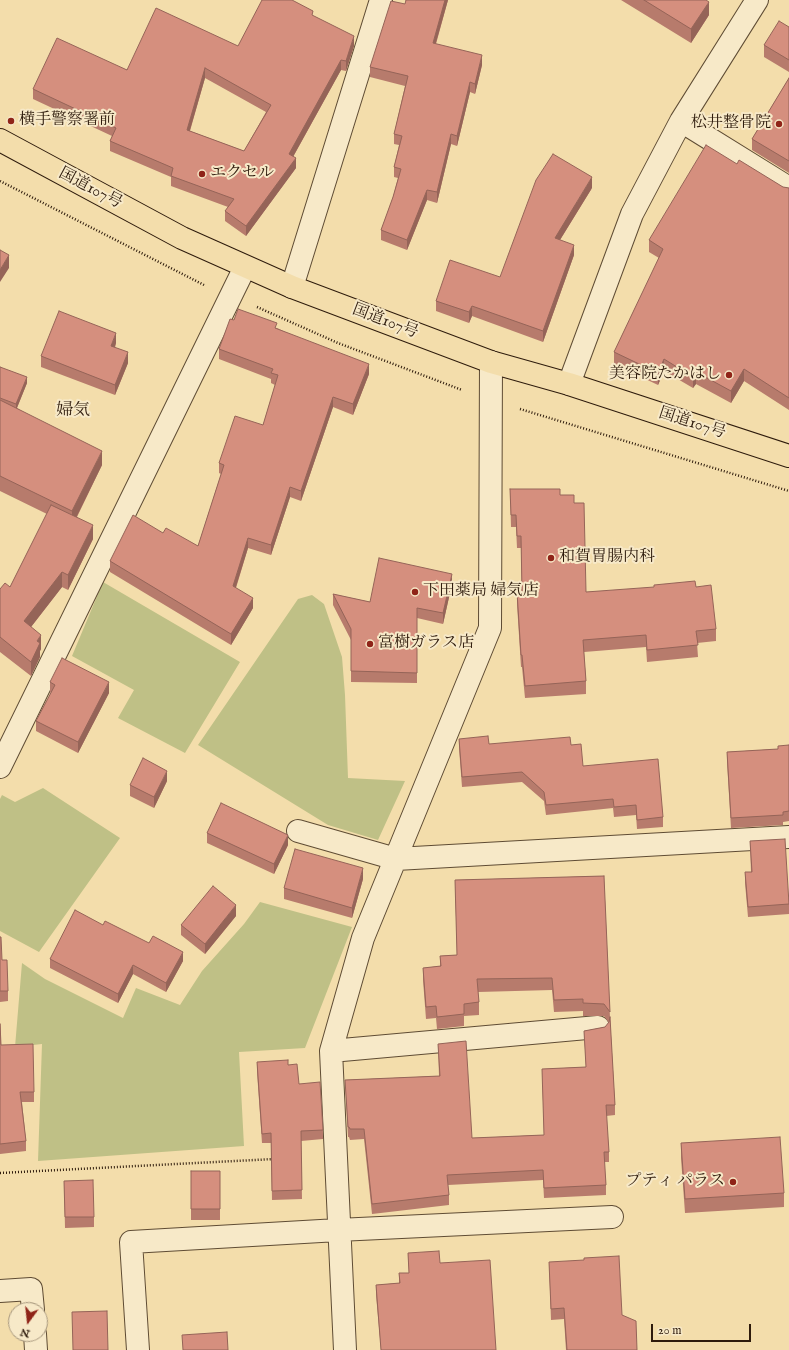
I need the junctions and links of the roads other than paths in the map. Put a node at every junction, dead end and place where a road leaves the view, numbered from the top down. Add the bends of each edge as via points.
1 (381, 0) edge
2 (757, 0) edge
3 (681, 121) junction
4 (0, 140) edge
5 (789, 188) edge
6 (245, 267) junction
7 (292, 287) junction
8 (491, 362) junction
9 (569, 384) junction
10 (789, 456) edge
11 (0, 767) edge
12 (298, 831) dead end
13 (789, 837) edge
14 (396, 859) junction
15 (598, 1027) edge
16 (331, 1050) junction
17 (612, 1217) dead end
18 (338, 1230) junction
19 (0, 1291) edge
20 (32, 1302) edge
21 (138, 1350) edge
22 (344, 1350) edge

1 - 7 street
2 - 3 street
3 - 5 street
3 - 9 street via 632,214
4 - 6 highway, 国道107号 via 182,238
6 - 7 highway, 国道107号
6 - 11 street
7 - 8 highway, 国道107号
8 - 9 highway, 国道107号
8 - 14 street via 490,628
9 - 10 highway, 国道107号
12 - 14 street
13 - 14 street
14 - 16 street via 363,938
15 - 16 street
16 - 18 street
17 - 18 street
18 - 21 street via 131,1242
18 - 22 street
19 - 20 street via 31,1289

